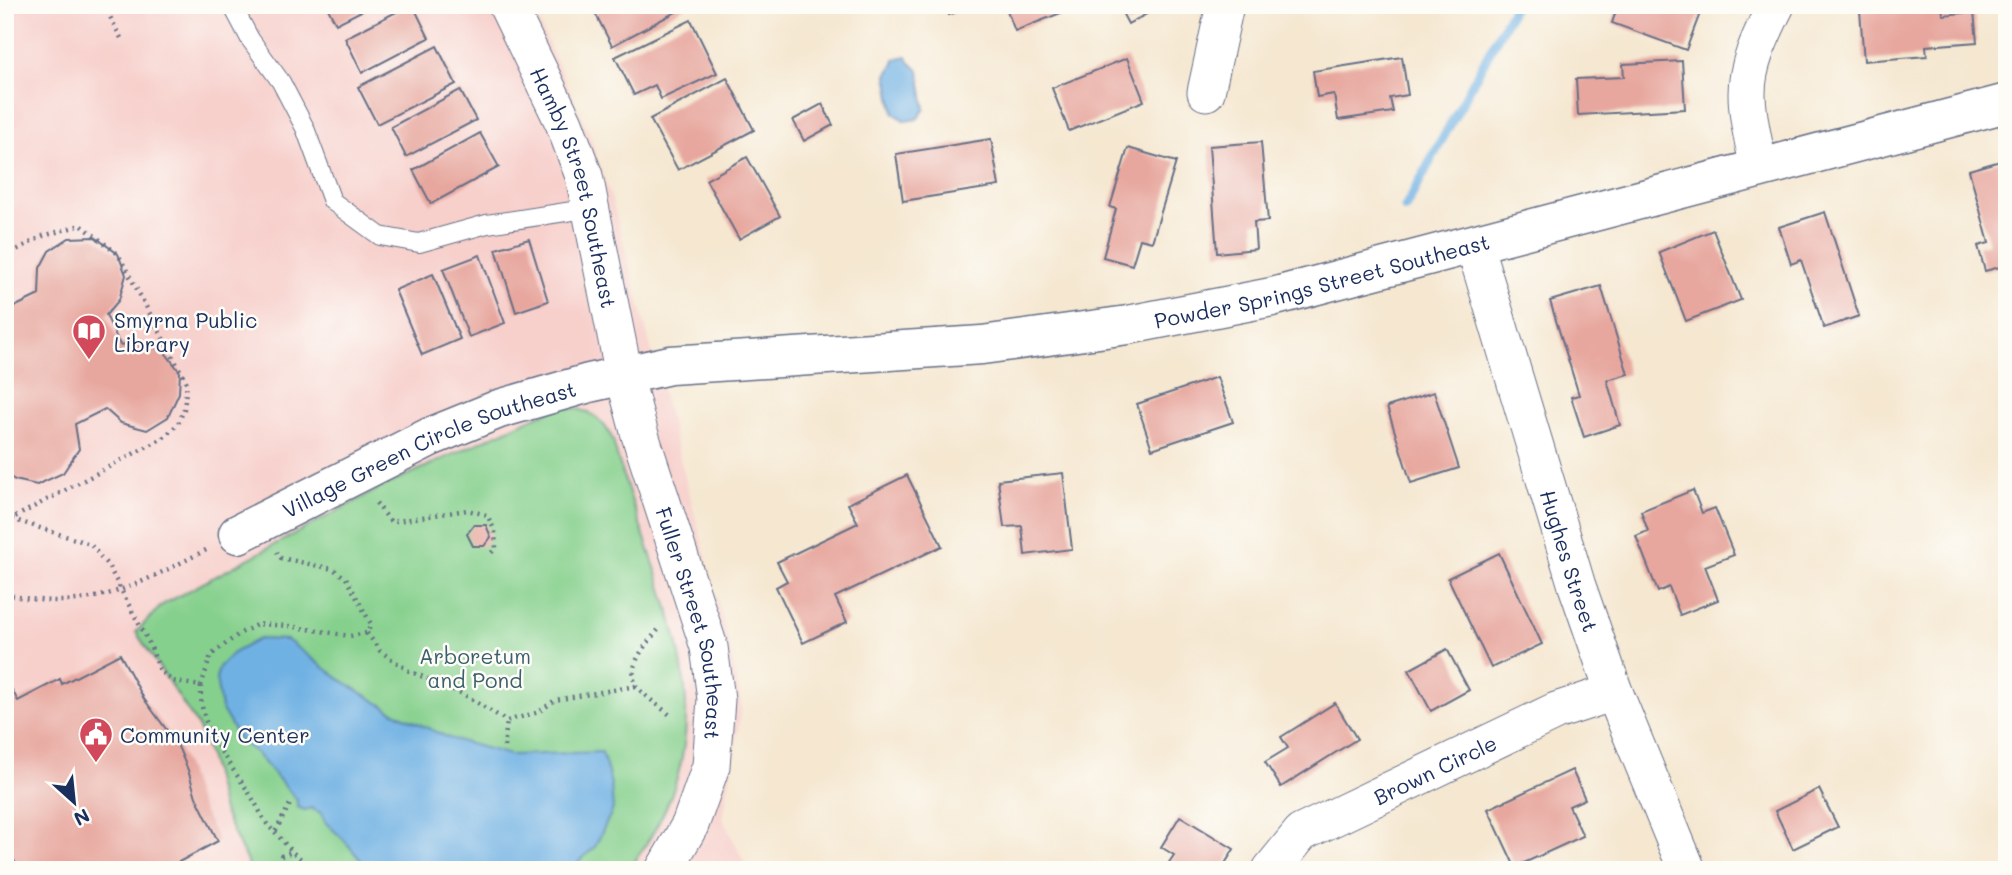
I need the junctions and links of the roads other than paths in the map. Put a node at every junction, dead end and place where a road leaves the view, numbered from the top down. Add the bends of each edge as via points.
1 (232, 5) edge
2 (508, 5) edge
3 (1226, 5) edge
4 (1776, 5) edge
5 (1206, 92) dead end
6 (2007, 103) edge
7 (1759, 168) junction
8 (592, 208) junction
9 (1474, 244) junction
10 (624, 375) junction
11 (238, 534) road end
12 (1614, 692) junction
13 (664, 870) edge
14 (1271, 870) edge
15 (1687, 870) edge

1 - 8 lane via 299,117 332,201 380,236 419,243 487,223
2 - 8 street, Hamby Street Southeast via 573,143
3 - 5 street
4 - 7 street via 1752,63 1747,90
6 - 7 street, Powder Springs Street Southeast
7 - 9 street, Powder Springs Street Southeast
8 - 10 street, Hamby Street Southeast
9 - 10 street, Powder Springs Street Southeast via 1272,297 1128,325 982,345 670,365
9 - 12 street, Hughes Street via 1569,560
10 - 11 street, Village Green Circle Southeast via 499,409 430,437
10 - 13 street, Fuller Street Southeast via 639,435 709,647 716,699 711,766 690,825
12 - 14 street, Brown Circle via 1556,710 1301,833
12 - 15 street, Hughes Street

